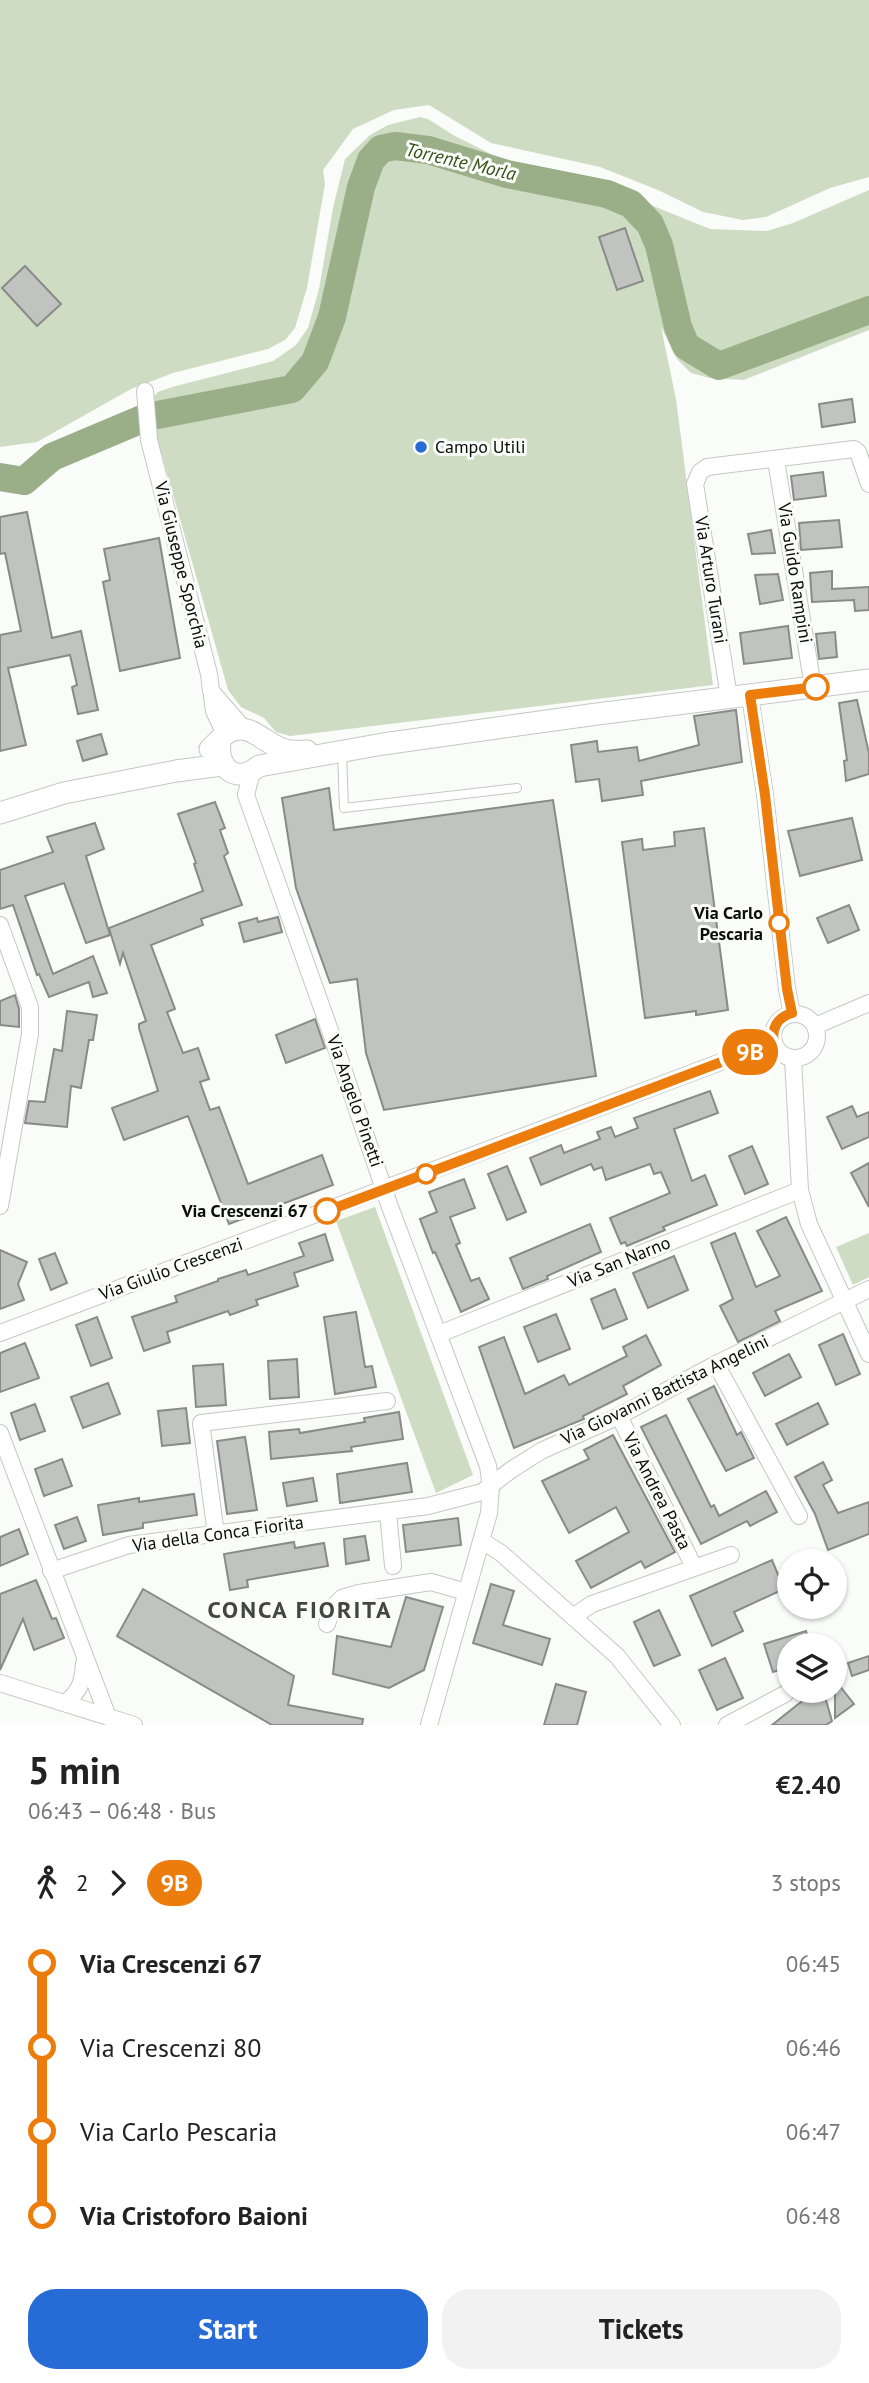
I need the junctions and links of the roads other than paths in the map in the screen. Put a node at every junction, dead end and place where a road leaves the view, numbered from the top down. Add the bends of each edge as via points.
1 (145, 396) dead end
2 (776, 460) junction
3 (869, 484) edge
4 (869, 680) edge
5 (813, 687) junction
6 (740, 696) junction
7 (230, 734) junction
8 (261, 740) junction
9 (348, 751) junction
10 (222, 765) junction
11 (255, 769) junction
12 (176, 771) junction
13 (516, 788) dead end
14 (0, 813) edge
15 (0, 925) edge
16 (869, 1003) edge
17 (792, 1013) junction
18 (815, 1026) junction
19 (774, 1042) junction
20 (793, 1058) junction
21 (384, 1190) junction
22 (800, 1190) junction
23 (0, 1206) edge
24 (869, 1289) edge
25 (845, 1301) junction
26 (0, 1333) edge
27 (439, 1334) junction
28 (869, 1354) edge
29 (716, 1364) junction
30 (387, 1401) dead end
31 (619, 1416) junction
32 (0, 1433) edge
33 (491, 1487) junction
34 (388, 1512) junction
35 (799, 1516) dead end
36 (216, 1534) junction
37 (482, 1541) junction
38 (731, 1555) dead end
39 (393, 1566) dead end
40 (694, 1567) junction
41 (51, 1571) junction
42 (466, 1592) junction
43 (574, 1616) junction
44 (327, 1624) dead end
45 (84, 1657) junction
46 (0, 1683) edge
47 (777, 1699) edge
48 (65, 1703) junction
49 (108, 1717) junction
50 (134, 1725) edge
51 (429, 1725) edge
52 (672, 1725) edge
53 (727, 1725) edge

1 - 7 street, Via Giuseppe Sporchia via 149,440 211,691
2 - 3 street via 853,449
2 - 5 street, Via Guido Rampini
2 - 6 street, Via Arturo Turani via 706,467 695,484
4 - 5 street
5 - 6 street
6 - 9 street
6 - 17 street via 765,795
7 - 8 street via 254,732
7 - 10 street via 218,754
7 - 12 street
8 - 9 street via 286,751
8 - 11 street via 263,758
9 - 11 street
9 - 13 lane via 344,808
10 - 11 street via 242,774
10 - 12 street
11 - 21 street, Via Angelo Pinetti via 246,795
12 - 14 street via 64,793
15 - 23 street via 30,1007 30,1034
16 - 18 street
17 - 18 street
17 - 19 street via 778,1021
18 - 20 street via 814,1047
19 - 20 street via 780,1052
19 - 21 street, Via Giulio Crescenzi
20 - 22 street
21 - 26 street, Via Giulio Crescenzi
21 - 27 street, Via Angelo Pinetti
22 - 25 street via 809,1224
22 - 27 street, Via San Narno
24 - 25 street, Via Giovanni Battista Angelini
25 - 28 street
25 - 29 street, Via Giovanni Battista Angelini
27 - 33 street, Via Angelo Pinetti via 488,1466
29 - 31 street, Via Giovanni Battista Angelini
29 - 35 street
30 - 36 street via 201,1423
31 - 33 street, Via Giovanni Battista Angelini via 541,1451
31 - 40 street, Via Andrea Pasta
32 - 41 street
33 - 34 street, Via della Conca Fiorita via 428,1506
33 - 37 street, Via Angelo Pinetti
34 - 36 street, Via della Conca Fiorita
34 - 39 street
36 - 41 street, Via della Conca Fiorita via 129,1545
37 - 42 street, Via Angelo Pinetti
37 - 43 street
38 - 40 street, Via Andrea Pasta
40 - 43 street, Via Andrea Pasta via 592,1604
41 - 45 street
42 - 44 street via 431,1582 359,1593 342,1598 332,1608
42 - 51 street, Via Angelo Pinetti
43 - 52 street via 617,1656
45 - 48 street via 80,1688
45 - 49 street
46 - 48 street
47 - 53 street
48 - 49 street
49 - 50 street

